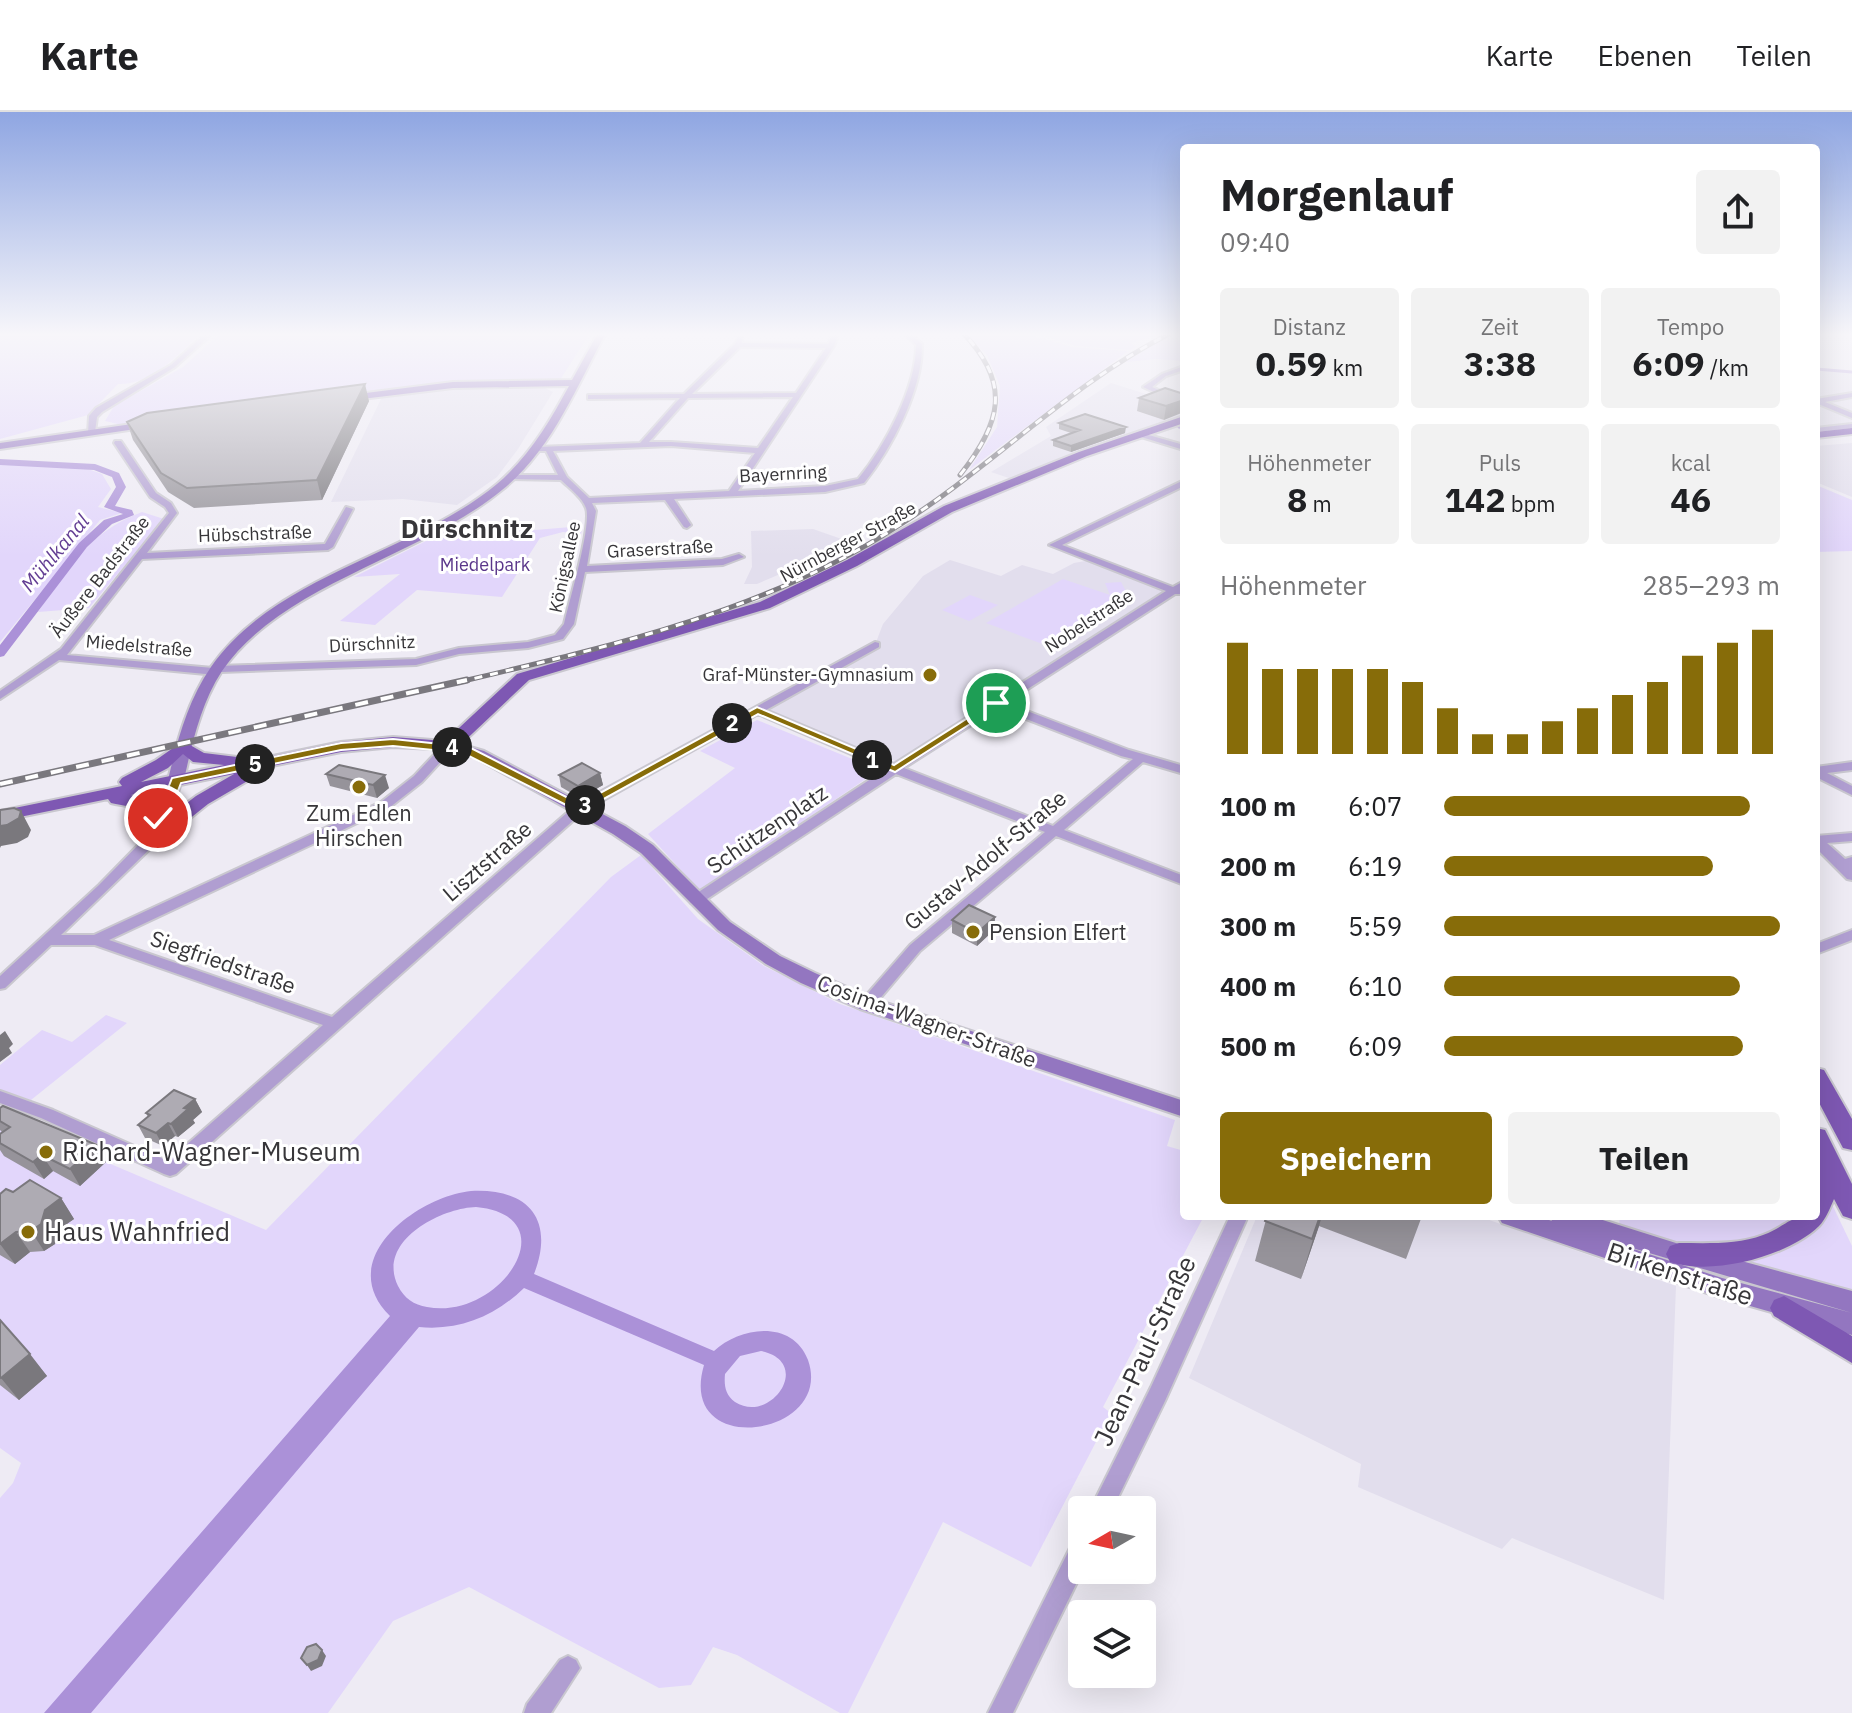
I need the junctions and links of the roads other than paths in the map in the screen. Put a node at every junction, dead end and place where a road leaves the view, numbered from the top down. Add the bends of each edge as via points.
1 (103, 408) edge
2 (559, 408) edge
3 (677, 408) edge
4 (790, 408) edge
5 (900, 408) edge
6 (1832, 408) edge
7 (1852, 416) edge
8 (1180, 420) edge
9 (170, 422) edge
10 (1852, 431) edge
11 (91, 432) junction
12 (1141, 434) junction
13 (1820, 435) edge
14 (114, 436) junction
15 (643, 444) junction
16 (0, 446) edge
17 (1180, 447) edge
18 (536, 448) junction
19 (549, 450) junction
20 (760, 451) junction
21 (511, 477) junction
22 (563, 478) junction
23 (1180, 485) edge
24 (733, 492) junction
25 (667, 496) junction
26 (587, 501) junction
27 (349, 509) dead end
28 (687, 525) dead end
29 (139, 556) junction
30 (739, 557) dead end
31 (581, 569) junction
32 (1180, 590) edge
33 (1180, 591) edge
34 (528, 645) joint
35 (875, 645) dead end
36 (58, 657) junction
37 (217, 670) junction
38 (0, 681) edge
39 (18, 684) junction
40 (0, 696) edge
41 (996, 703) junction
42 (757, 710) junction
43 (183, 746) junction
44 (449, 746) junction
45 (287, 757) junction
46 (1141, 758) junction
47 (1852, 766) edge
48 (895, 769) junction
49 (1180, 769) edge
50 (1820, 771) edge
51 (1820, 774) edge
52 (176, 780) junction
53 (1852, 791) edge
54 (69, 802) junction
55 (580, 808) junction
56 (0, 816) edge
57 (1054, 829) junction
58 (155, 833) junction
59 (1852, 837) edge
60 (1820, 840) edge
61 (1820, 845) edge
62 (1849, 867) edge
63 (1180, 879) edge
64 (696, 900) junction
65 (1852, 935) edge
66 (49, 940) junction
67 (96, 940) junction
68 (1820, 947) edge
69 (0, 984) edge
70 (867, 1004) junction
71 (335, 1024) junction
72 (1820, 1083) edge
73 (0, 1097) edge
74 (1180, 1108) edge
75 (1852, 1141) edge
76 (1821, 1147) edge
77 (1820, 1202) edge
78 (1852, 1209) edge
79 (1237, 1220) edge
80 (1521, 1220) edge
81 (1573, 1220) edge
82 (1809, 1220) edge
83 (1679, 1254) junction
84 (1852, 1302) edge
85 (1784, 1308) junction
86 (1852, 1324) edge
87 (1852, 1351) edge
88 (1108, 1496) edge
89 (1068, 1576) edge
90 (568, 1668) dead end
91 (536, 1713) edge
92 (1000, 1713) edge

1 - 11 street via 93,416
2 - 18 main road
3 - 15 street
4 - 20 street
5 - 24 street, Bayernring via 861,481 836,488
6 - 7 street
8 - 12 main road, Nürnberger Straße
9 - 14 main road
10 - 13 main road
11 - 14 main road
11 - 16 main road
12 - 17 street
12 - 44 main road, Nürnberger Straße via 948,509 765,605 523,677
14 - 29 street, Äußere Badstraße via 153,495 173,513
15 - 19 street
15 - 20 street
18 - 19 street
18 - 21 main road
19 - 22 street, Königsallee
20 - 24 street
21 - 22 street
21 - 37 main road via 431,531 297,601 254,632
22 - 26 street, Königsallee
23 - 32 street via 1054,545
24 - 25 street, Bayernring
25 - 26 street, Bayernring
25 - 28 street
26 - 31 street, Königsallee via 592,522
27 - 29 street, Hübschstraße via 328,547
29 - 36 street, Äußere Badstraße
30 - 31 street, Graserstraße
31 - 34 street, Königsallee via 569,624 552,641
33 - 41 street, Nobelstraße
34 - 37 street, Dürschnitz via 459,651 416,662
35 - 42 street, Lisztstraße
36 - 37 street, Miedelstraße
36 - 39 street, Äußere Badstraße
37 - 43 main road
38 - 39 street
39 - 40 street, Äußere Badstraße
41 - 46 street
41 - 48 street, Nobelstraße
42 - 48 street
42 - 55 street, Lisztstraße
43 - 45 main road via 193,755 218,761
43 - 52 main road
43 - 54 main road via 149,773
44 - 45 main road via 367,743
44 - 55 main road, Cosima-Wagner-Straße via 479,754
44 - 67 street via 385,805
45 - 52 main road
45 - 58 main road via 228,783
46 - 49 street
46 - 57 street, Gustav-Adolf-Straße
47 - 50 street
48 - 57 street
48 - 64 street, Schützenplatz
51 - 53 street
52 - 54 main road
52 - 58 street
54 - 56 main road
54 - 58 main road via 138,801 154,810
55 - 64 main road, Cosima-Wagner-Straße via 647,849
55 - 71 street, Lisztstraße
57 - 63 street
57 - 70 street, Gustav-Adolf-Straße via 915,948
58 - 66 street
59 - 60 street
61 - 62 street
64 - 70 main road, Cosima-Wagner-Straße via 773,960
65 - 68 street
66 - 67 street
66 - 69 street
67 - 71 street, Siegfriedstraße
70 - 74 main road, Cosima-Wagner-Straße
71 - 73 street, Lisztstraße via 170,1169
72 - 75 main road
76 - 77 main road via 1828,1186
76 - 78 main road
79 - 88 street, Jean-Paul-Straße
80 - 85 main road, Birkenstraße
81 - 83 main road, Birkenstraße
82 - 83 main road via 1793,1236 1761,1247
83 - 84 main road, Birkenstraße
85 - 86 main road, Birkenstraße
85 - 87 main road
89 - 92 street
90 - 91 street

